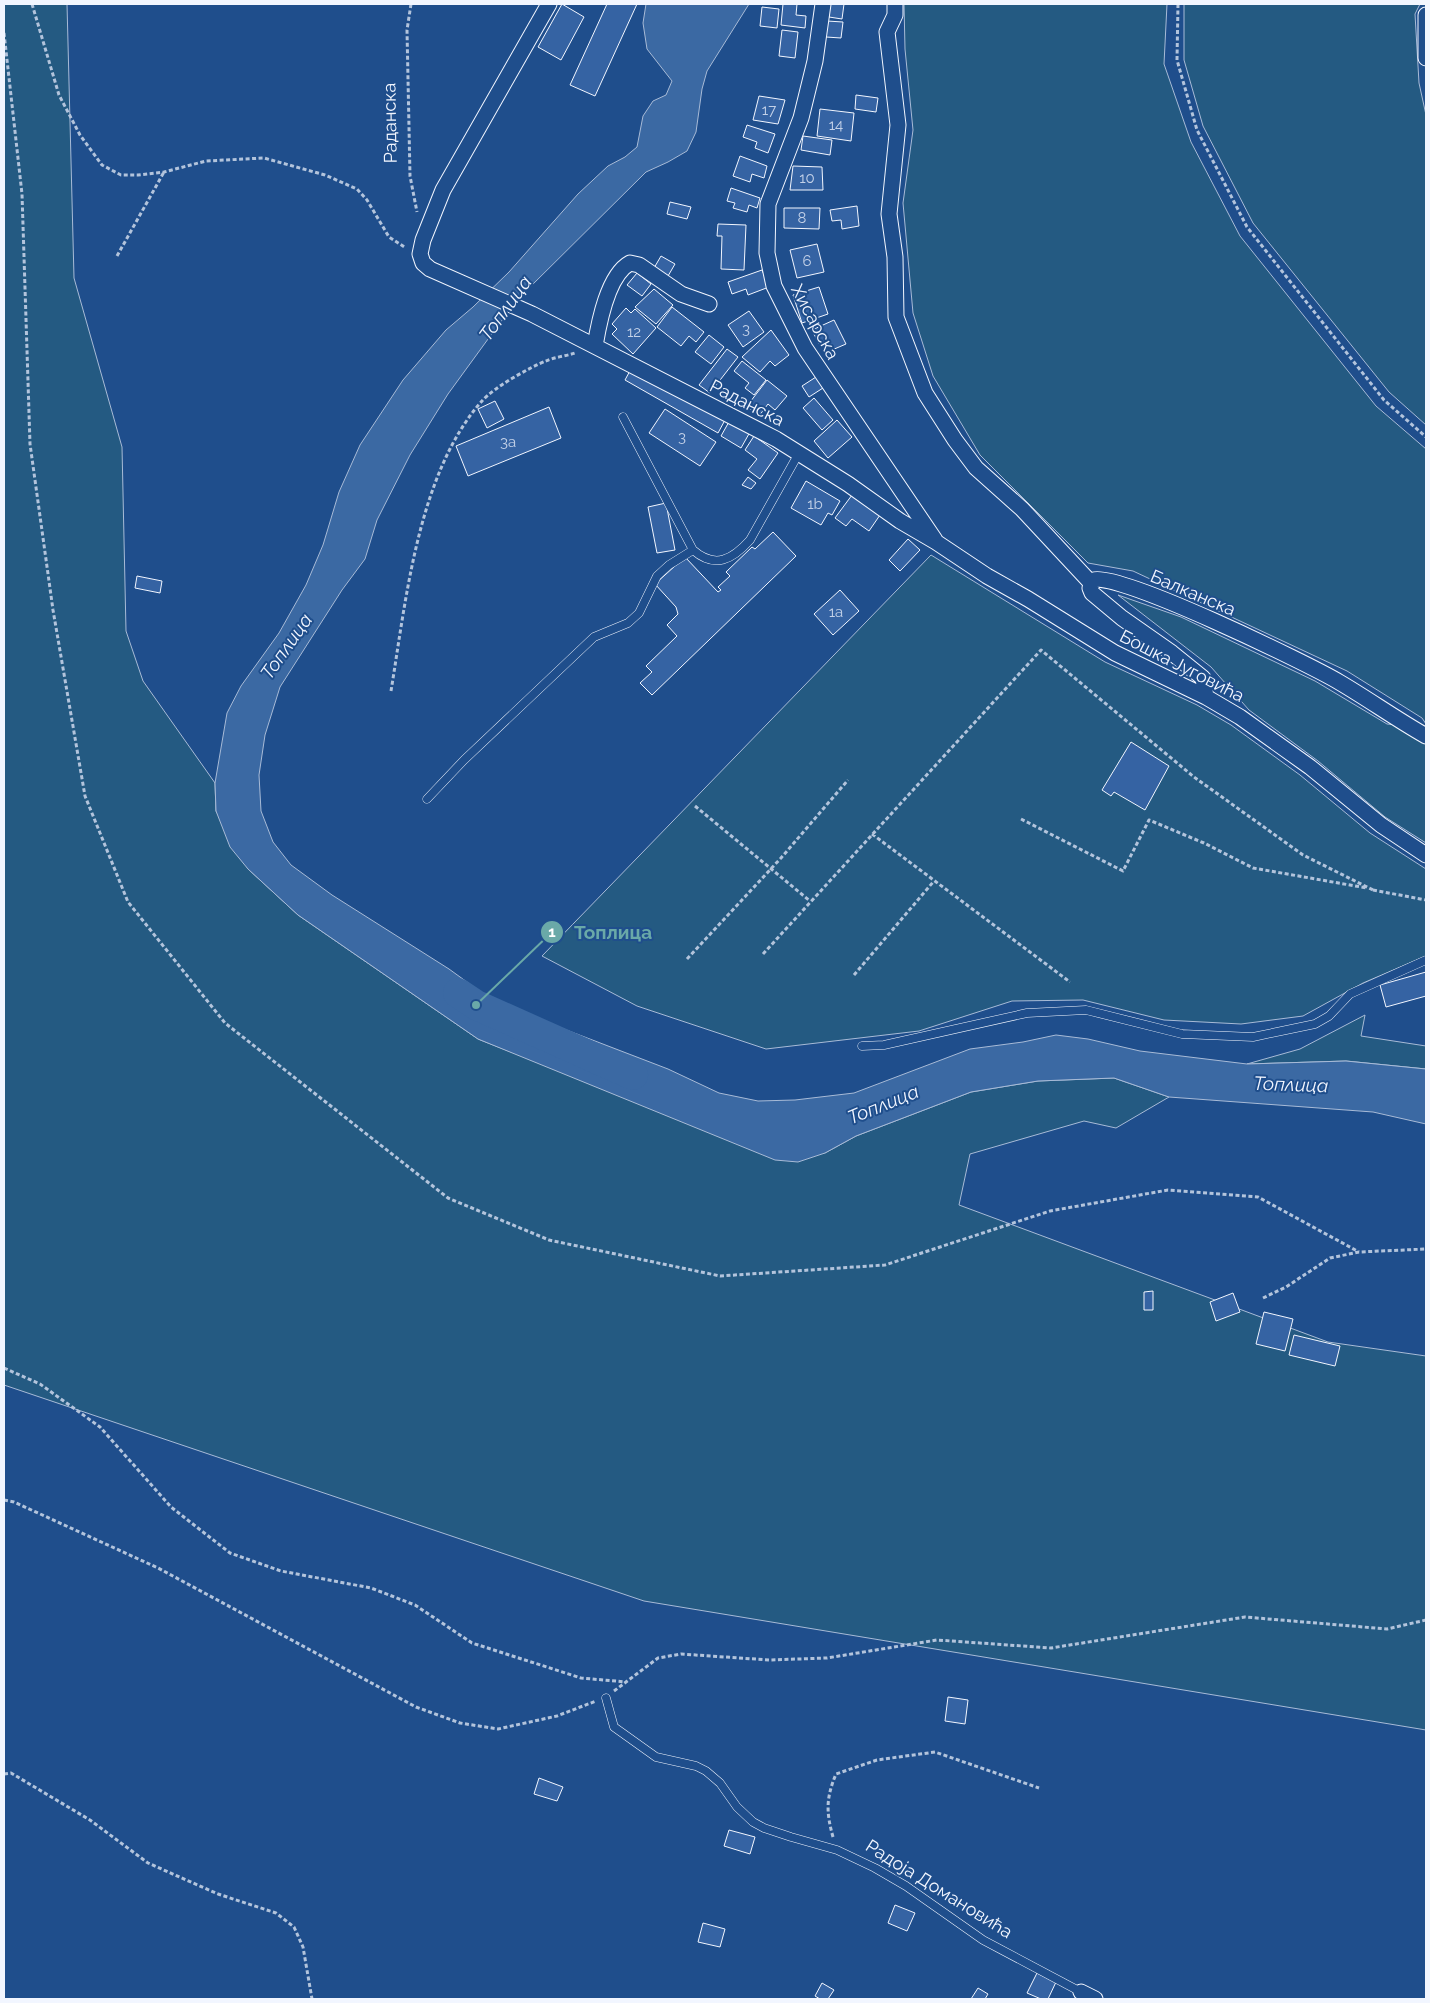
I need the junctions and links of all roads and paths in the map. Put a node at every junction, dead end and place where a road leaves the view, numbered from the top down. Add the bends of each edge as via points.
1 (32, 4) edge
2 (411, 4) edge
3 (549, 4) edge
4 (823, 4) edge
5 (895, 4) edge
6 (1178, 4) edge
7 (1426, 15) edge
8 (4, 33) edge
9 (1426, 58) edge
10 (164, 172) junction
11 (417, 213) dead end
12 (420, 254) junction
13 (117, 256) dead end
14 (709, 304) dead end
15 (592, 345) junction
16 (623, 417) dead end
17 (1426, 437) edge
18 (799, 453) junction
19 (936, 542) junction
20 (693, 550) junction
21 (1091, 583) junction
22 (391, 691) dead end
23 (1206, 697) junction
24 (1426, 736) edge
25 (848, 780) dead end
26 (427, 798) dead end
27 (695, 806) dead end
28 (1021, 819) dead end
29 (872, 834) junction
30 (1426, 855) edge
31 (770, 869) junction
32 (934, 881) junction
33 (1373, 890) junction
34 (1426, 900) edge
35 (810, 901) junction
36 (763, 954) dead end
37 (687, 959) dead end
38 (1426, 960) edge
39 (854, 975) dead end
40 (1070, 982) dead end
41 (862, 1046) dead end
42 (1426, 1249) edge
43 (1359, 1252) junction
44 (1263, 1298) dead end
45 (4, 1368) edge
46 (4, 1500) edge
47 (1426, 1620) edge
48 (626, 1682) junction
49 (606, 1698) junction
50 (4, 1774) edge
51 (1039, 1788) dead end
52 (837, 1850) junction
53 (1088, 1996) edge
54 (312, 1999) edge

1 - 10 path via 59,95 80,135 102,166 121,175
2 - 11 path, Раданска via 407,30 410,176
3 - 12 street via 443,190
4 - 19 street, Хисарска via 816,62 801,118 768,204 767,253 774,286 805,348
5 - 21 street via 895,15 888,32 898,125 889,214 896,317 926,393 954,440 976,468 1022,509
6 - 17 path via 1177,60 1197,130 1247,227 1384,400
7 - 9 street
8 - 43 path via 22,194 30,444 85,796 128,902 224,1023 448,1198 549,1240 720,1276 885,1265 1050,1212 1168,1190 1258,1197
10 - 12 path via 206,161 264,158 325,175 357,189 368,200 389,237
10 - 13 path
12 - 15 street, Раданска via 430,269 532,314
14 - 15 street via 680,294 639,265 630,263 616,278
15 - 18 street, Раданска
15 - 22 path via 546,361 498,388 482,400 461,429 444,461 424,516 409,580
16 - 20 lane
18 - 19 street, Раданска
18 - 20 lane via 743,548 718,561
19 - 23 street, Бошка Југовића via 1115,654
20 - 26 lane via 657,576 639,613 628,623 594,637
21 - 23 street via 1092,593 1203,678
21 - 24 street, Балканска via 1098,578 1120,583 1244,635 1339,682
23 - 30 street, Бошка Југовића via 1240,717 1380,825
25 - 31 path
27 - 31 path
28 - 33 path via 1123,871 1149,820 1254,868
29 - 32 path
29 - 33 path via 1041,650 1194,778 1303,855
29 - 35 path
31 - 35 path
31 - 37 path
32 - 39 path
32 - 40 path
33 - 34 path
35 - 36 path
38 - 41 lane via 1350,994 1330,1016 1315,1024 1254,1037 1182,1034 1086,1010 1027,1013 884,1045
42 - 43 path
43 - 44 path via 1330,1258
45 - 48 path via 40,1384 100,1427 171,1507 230,1553 281,1571 371,1588 416,1605 481,1646 581,1678
46 - 49 path via 158,1568 416,1707 460,1724 498,1729 557,1716
47 - 48 path via 1387,1629 1245,1617 1051,1648 937,1640 827,1658 769,1660 681,1654 658,1658
48 - 49 path
49 - 52 lane, Радоја Домановића via 614,1727 656,1757 706,1771 753,1822
50 - 54 path via 11,1774 90,1820 148,1863 218,1894 276,1913 294,1927 300,1940
51 - 52 path via 935,1752 877,1760 836,1774 827,1808
52 - 53 lane, Радоја Домановића via 906,1886 983,1940

